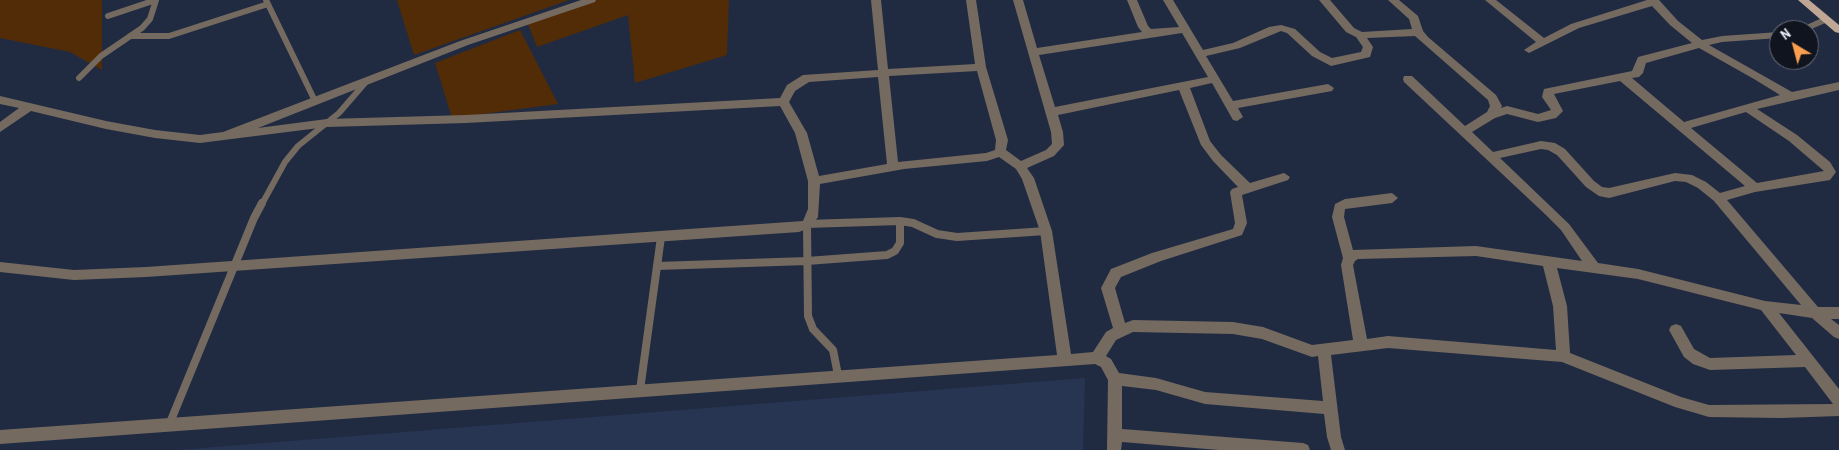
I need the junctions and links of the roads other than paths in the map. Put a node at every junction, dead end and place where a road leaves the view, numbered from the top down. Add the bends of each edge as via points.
1 (156, 0) edge
2 (591, 0) edge
3 (876, 0) edge
4 (971, 0) edge
5 (1018, 0) edge
6 (1132, 0) edge
7 (1168, 0) edge
8 (1324, 0) edge
9 (1393, 0) edge
10 (1490, 0) edge
11 (1803, 0) edge
12 (1654, 1) edge
13 (267, 2) edge
14 (108, 16) dead end
15 (1826, 19) junction
16 (1819, 22) edge
17 (1185, 29) junction
18 (1839, 30) edge
19 (1418, 32) junction
20 (1159, 33) junction
21 (1360, 35) junction
22 (130, 36) junction
23 (1769, 36) edge
24 (1543, 42) junction
25 (1700, 44) junction
26 (1529, 50) dead end
27 (1033, 52) junction
28 (1200, 54) junction
29 (981, 67) junction
30 (886, 72) junction
31 (1623, 77) junction
32 (79, 78) dead end
33 (1408, 79) dead end
34 (1215, 80) junction
35 (365, 83) junction
36 (1183, 85) junction
37 (1839, 86) edge
38 (1328, 88) dead end
39 (1790, 96) junction
40 (0, 100) edge
41 (315, 101) junction
42 (783, 102) junction
43 (30, 106) junction
44 (1230, 106) junction
45 (1747, 108) junction
46 (1050, 112) junction
47 (1491, 115) junction
48 (1237, 117) dead end
49 (327, 123) junction
50 (1684, 126) junction
51 (0, 128) edge
52 (1466, 131) junction
53 (224, 136) junction
54 (1000, 152) junction
55 (1492, 156) junction
56 (1020, 166) junction
57 (894, 167) junction
58 (1284, 177) dead end
59 (814, 181) junction
60 (1755, 188) junction
61 (1248, 189) junction
62 (1392, 198) dead end
63 (1718, 198) junction
64 (900, 221) junction
65 (807, 224) junction
66 (1046, 231) junction
67 (662, 236) junction
68 (1349, 258) junction
69 (807, 261) junction
70 (1549, 262) junction
71 (237, 265) junction
72 (657, 266) junction
73 (0, 267) edge
74 (1594, 268) junction
75 (1766, 306) junction
76 (1815, 313) junction
77 (1839, 313) edge
78 (1120, 330) junction
79 (1676, 330) dead end
80 (1839, 333) edge
81 (1361, 345) junction
82 (1324, 351) junction
83 (1564, 356) junction
84 (1097, 358) junction
85 (1065, 359) junction
86 (1810, 361) junction
87 (838, 375) junction
88 (1115, 378) junction
89 (640, 390) junction
90 (1839, 400) edge
91 (1331, 408) junction
92 (1839, 410) edge
93 (169, 425) junction
94 (0, 438) edge
95 (1115, 442) edge
96 (1303, 450) edge
97 (1338, 450) edge

1 - 14 lane
1 - 22 lane via 150,19
2 - 35 street via 464,43
3 - 30 street
4 - 29 street
5 - 27 street
6 - 20 street via 1143,27 1148,32
7 - 17 street
8 - 21 street via 1350,30
9 - 19 street via 1414,18
10 - 24 street
11 - 15 main road
12 - 24 street via 1589,20
12 - 25 street
13 - 22 lane via 169,36
13 - 41 lane
15 - 16 street
15 - 18 main road
17 - 20 street
17 - 28 street
19 - 21 street
19 - 47 street via 1492,98 1496,106
20 - 27 street
21 - 28 street via 1368,48 1366,55 1331,62 1316,54 1291,31 1281,28 1236,46
22 - 32 lane via 101,56
23 - 25 street
24 - 26 street
25 - 31 street via 1642,60 1635,74
25 - 39 street
27 - 46 street
28 - 34 street
29 - 30 street
29 - 54 street via 1002,140
30 - 42 street via 807,78 791,88
30 - 57 street
31 - 47 street via 1548,92 1557,111 1552,115 1538,118 1508,110
31 - 50 street
33 - 52 street
34 - 36 street
34 - 44 street
35 - 41 street
35 - 49 lane
36 - 46 street
36 - 61 street via 1205,142
37 - 39 street
38 - 44 street
39 - 45 street
40 - 43 street
41 - 53 street
42 - 49 street
42 - 59 street via 801,133
43 - 51 street
43 - 53 street via 155,134 200,139
44 - 48 street
45 - 50 street
45 - 60 street via 1792,138 1826,165 1830,172 1826,177
46 - 56 street via 1058,145 1050,154
47 - 52 street
49 - 53 street
49 - 71 lane via 298,146 285,162 254,218
50 - 60 street
52 - 55 street
54 - 56 street
54 - 57 street via 987,157
55 - 63 street via 1541,145 1551,146 1599,191 1609,193 1675,177 1688,178
55 - 74 street via 1565,227
56 - 66 street via 1028,178
57 - 59 street
58 - 61 street
59 - 65 street via 812,217
60 - 63 street
61 - 78 street via 1235,194 1242,223 1238,232 1116,273 1108,288
62 - 68 street via 1339,207 1338,217
63 - 76 street
64 - 65 lane
64 - 66 lane via 956,237
64 - 69 lane via 900,243 888,255
65 - 67 street
65 - 69 lane
66 - 85 street
67 - 71 street
67 - 72 lane
68 - 70 street via 1356,254 1476,252
68 - 81 street via 1347,264
69 - 72 lane
69 - 87 lane via 808,316 813,329 833,350
70 - 74 street
70 - 83 street via 1560,306
71 - 73 street via 74,275
71 - 93 lane
72 - 89 lane
74 - 75 street via 1638,274
75 - 76 street
75 - 86 street
76 - 77 street
76 - 80 street
78 - 82 street via 1133,326 1233,328 1263,333 1312,351
78 - 84 street via 1111,336
79 - 86 street via 1689,353 1710,364
81 - 82 street
81 - 83 street via 1388,342
82 - 91 street
83 - 92 street via 1680,403 1709,410
84 - 85 street
84 - 88 street via 1106,363
85 - 87 street
86 - 90 street
87 - 89 street
88 - 91 street via 1156,384 1205,398
88 - 95 street
89 - 93 street
91 - 97 street
93 - 94 street
95 - 96 street

